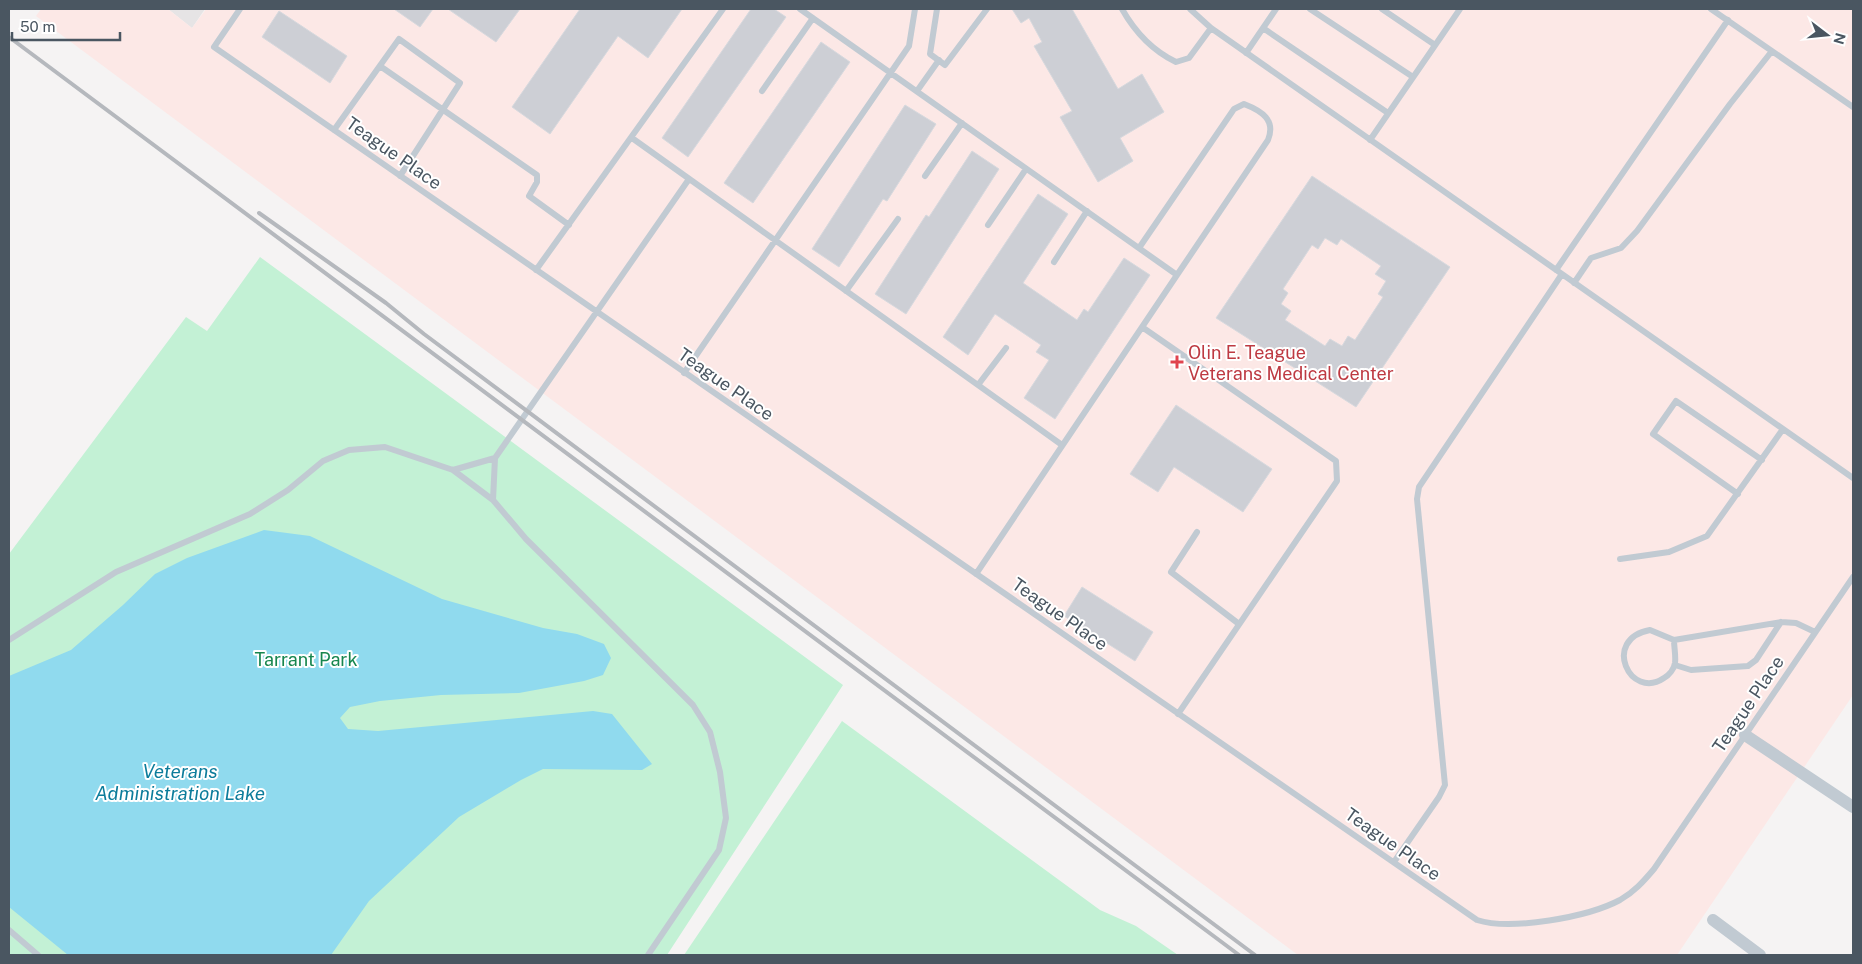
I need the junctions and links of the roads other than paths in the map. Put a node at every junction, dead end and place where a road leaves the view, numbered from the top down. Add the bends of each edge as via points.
1 (240, 9) edge
2 (723, 9) edge
3 (800, 9) edge
4 (915, 9) edge
5 (937, 9) edge
6 (987, 9) edge
7 (1122, 9) edge
8 (1190, 9) edge
9 (1276, 9) edge
10 (1310, 9) edge
11 (1382, 9) edge
12 (1458, 9) edge
13 (1711, 9) edge
14 (813, 18) junction
15 (1728, 20) junction
16 (1211, 28) junction
17 (1263, 28) junction
18 (1435, 45) junction
19 (1772, 51) junction
20 (1246, 53) junction
21 (939, 60) junction
22 (380, 66) junction
23 (891, 73) junction
24 (1413, 77) junction
25 (762, 91) dead end
26 (917, 91) junction
27 (1853, 107) edge
28 (443, 111) junction
29 (1388, 113) junction
30 (962, 123) junction
31 (334, 130) junction
32 (632, 138) junction
33 (1370, 140) junction
34 (1026, 169) junction
35 (400, 176) junction
36 (925, 176) dead end
37 (689, 179) junction
38 (1087, 212) junction
39 (898, 219) dead end
40 (569, 225) junction
41 (988, 225) dead end
42 (775, 239) junction
43 (1139, 248) junction
44 (1054, 262) dead end
45 (536, 270) junction
46 (1559, 272) junction
47 (1177, 275) junction
48 (1574, 283) junction
49 (846, 291) junction
50 (597, 313) junction
51 (1142, 327) junction
52 (1006, 348) dead end
53 (684, 372) junction
54 (978, 384) junction
55 (1783, 429) junction
56 (1062, 445) junction
57 (495, 458) junction
58 (1762, 460) junction
59 (453, 470) junction
60 (1853, 478) edge
61 (1738, 494) junction
62 (493, 500) junction
63 (1197, 532) dead end
64 (1620, 559) dead end
65 (976, 574) junction
66 (1853, 577) edge
67 (1781, 622) junction
68 (1240, 624) junction
69 (1816, 632) junction
70 (9, 640) edge
71 (1674, 640) junction
72 (1675, 665) junction
73 (1178, 714) junction
74 (1745, 735) junction
75 (1853, 807) edge
76 (1394, 862) junction
77 (1713, 920) dead end
78 (9, 930) edge
79 (38, 955) edge
80 (648, 955) edge
81 (1760, 955) edge

1 - 31 lane, Teague Place via 214,47
2 - 32 lane
3 - 14 lane
4 - 23 lane via 909,46
5 - 21 lane via 930,54
6 - 21 lane via 945,65
7 - 16 lane via 1132,27 1157,53 1176,62 1189,58
8 - 16 lane
9 - 17 lane
10 - 24 lane
11 - 18 lane
12 - 18 lane
13 - 15 lane
14 - 23 lane
14 - 25 lane
15 - 19 lane
15 - 46 lane
16 - 20 lane
17 - 20 lane
17 - 29 lane
18 - 24 lane
19 - 27 lane
19 - 48 lane via 1636,232 1620,248 1591,258
20 - 33 lane
21 - 26 lane
22 - 28 lane
22 - 28 lane via 399,39 460,83
22 - 31 lane
23 - 26 lane
23 - 42 lane
24 - 29 lane
26 - 30 lane
28 - 35 lane
28 - 40 lane via 537,175 529,196
29 - 33 lane
30 - 34 lane
30 - 36 lane
31 - 35 lane, Teague Place
32 - 37 lane
32 - 40 lane
33 - 46 lane
34 - 38 lane
34 - 41 lane
35 - 45 lane, Teague Place
37 - 42 lane
37 - 50 lane
38 - 43 lane
38 - 44 lane
39 - 49 lane
40 - 45 lane
42 - 49 lane
42 - 53 lane
43 - 47 lane
43 - 47 lane via 1234,109 1244,104 1253,108 1269,120 1272,127 1268,140
45 - 50 lane, Teague Place
46 - 48 lane
46 - 76 lane via 1419,487 1417,499 1445,785
47 - 51 lane
48 - 55 lane
49 - 54 lane
50 - 53 lane, Teague Place
50 - 57 lane
51 - 56 lane
51 - 68 lane via 1336,461 1337,481
52 - 54 lane
53 - 65 lane, Teague Place
54 - 56 lane
55 - 58 lane
55 - 60 lane
56 - 65 lane
57 - 59 lane
57 - 62 lane
58 - 61 lane
58 - 61 lane via 1676,401 1653,434
59 - 62 lane
59 - 70 lane via 385,447 349,450 323,461 288,490 250,514 116,572
61 - 64 lane via 1707,536 1669,552
62 - 80 lane via 526,540 693,705 710,732 720,772 726,818 719,850
63 - 68 lane via 1171,572
65 - 73 lane, Teague Place
66 - 69 lane, Teague Place
67 - 69 lane via 1796,623
67 - 71 lane
67 - 72 lane via 1756,660 1748,666 1691,670
68 - 73 lane
69 - 74 lane, Teague Place
71 - 72 lane
71 - 72 lane via 1658,632 1642,632 1628,642 1624,658 1630,674 1645,683 1662,680
73 - 76 lane, Teague Place
74 - 75 street
74 - 76 lane, Teague Place via 1638,888 1598,909 1512,926 1491,925 1477,920
77 - 81 street
78 - 79 lane

